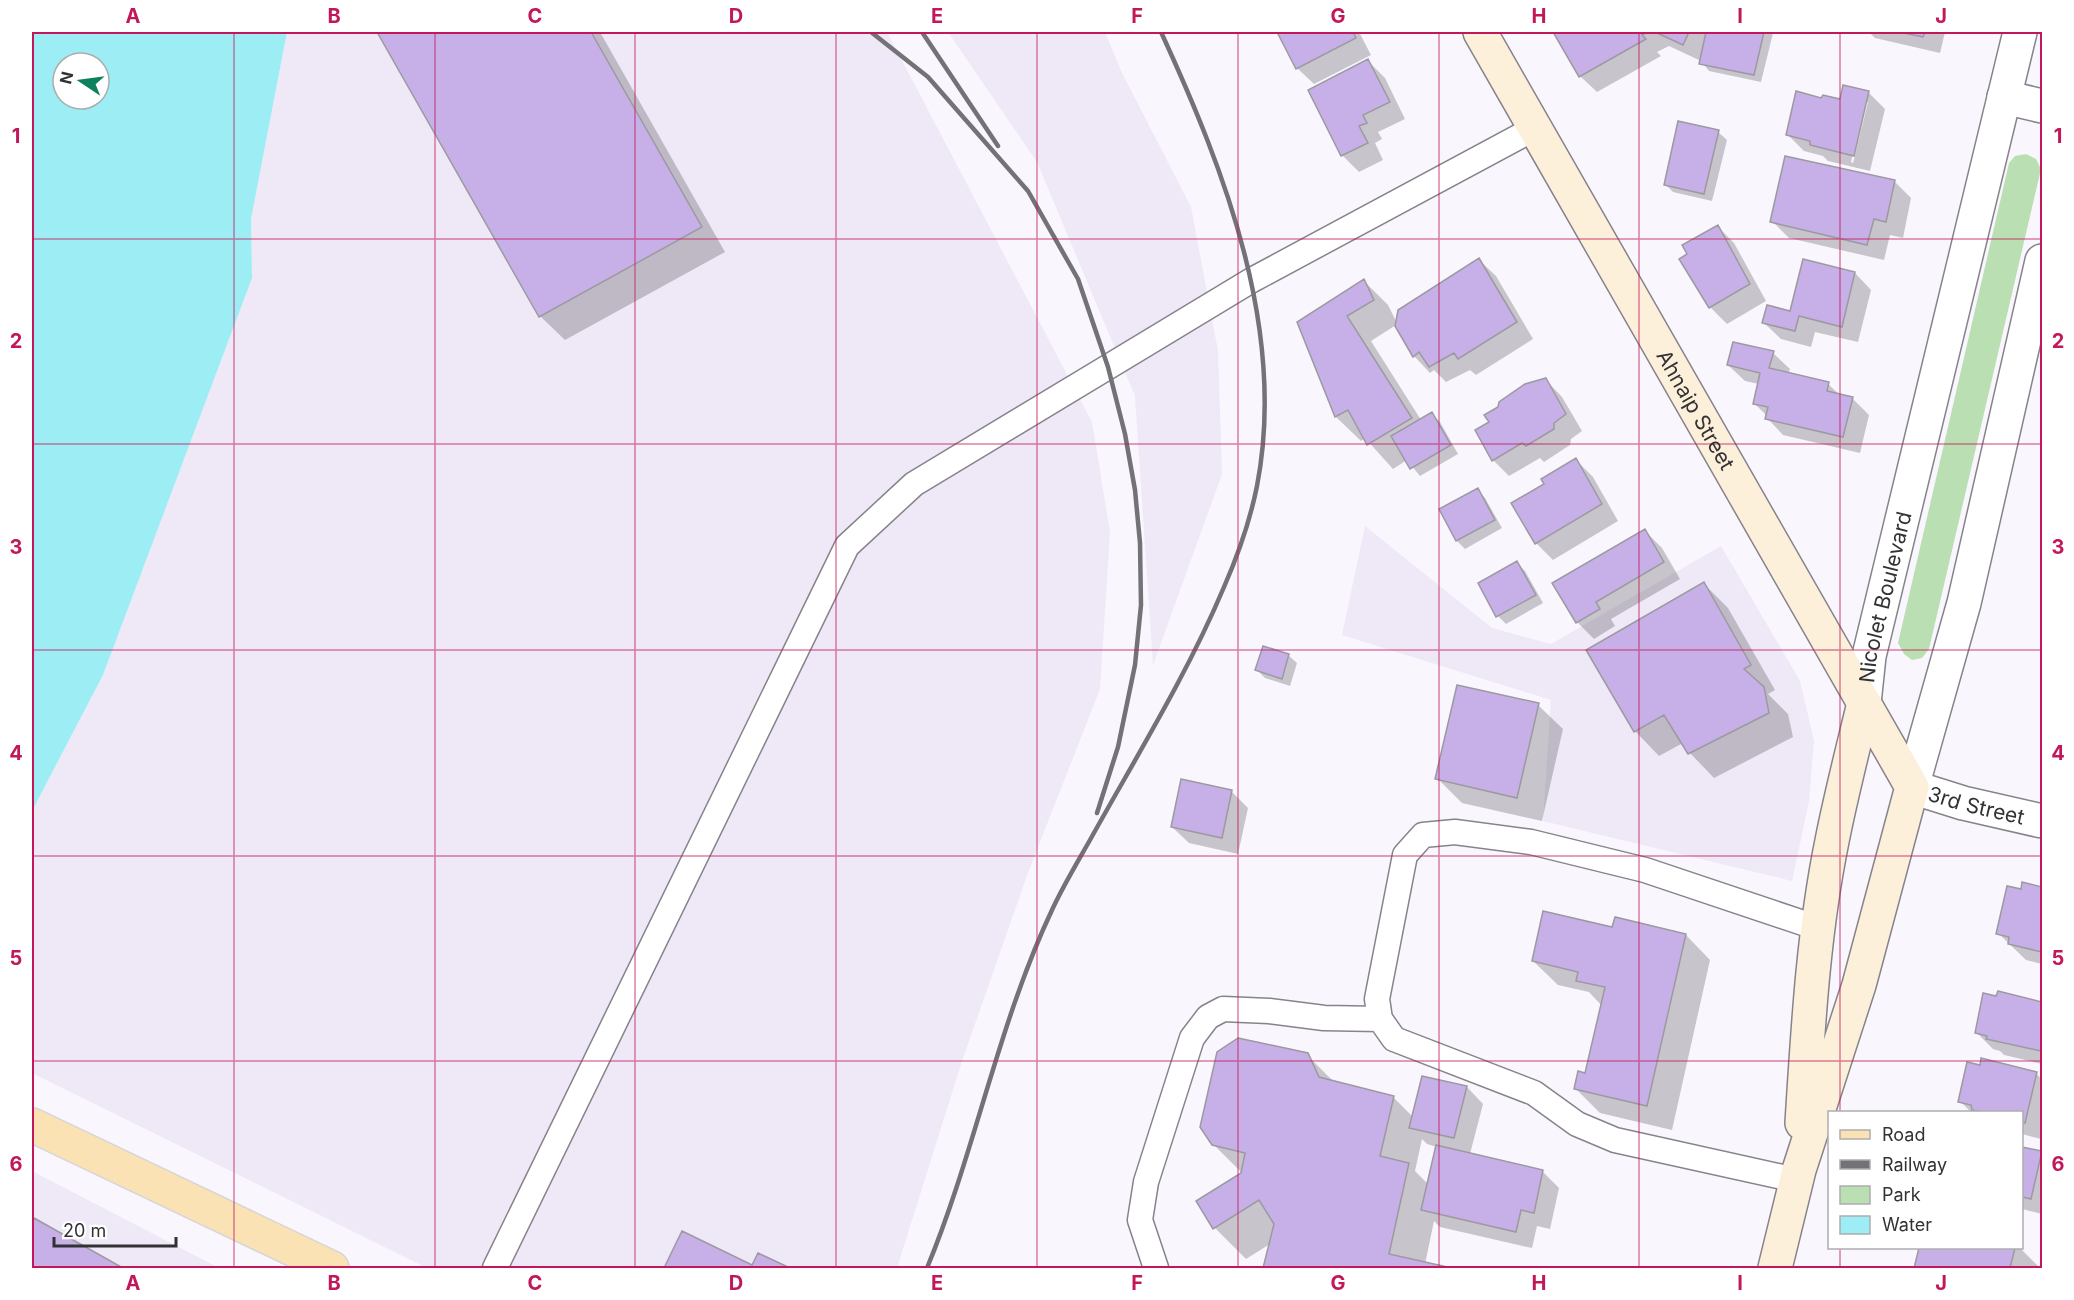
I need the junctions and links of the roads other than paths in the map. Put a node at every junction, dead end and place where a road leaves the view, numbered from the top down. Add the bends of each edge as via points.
1 (1480, 32) edge
2 (2020, 32) edge
3 (2004, 97) junction
4 (2043, 106) edge
5 (1535, 128) junction
6 (2043, 261) edge
7 (1864, 703) junction
8 (1912, 787) junction
9 (2043, 821) edge
10 (1818, 928) junction
11 (1380, 1019) junction
12 (32, 1125) edge
13 (1798, 1175) junction
14 (332, 1269) edge
15 (495, 1269) edge
16 (1156, 1269) edge
17 (1775, 1269) edge

1 - 5 main road, Ahnaip Street
2 - 3 street, Nicolet Boulevard
3 - 4 street
3 - 7 street, Nicolet Boulevard via 1869,656
5 - 7 main road, Ahnaip Street
5 - 15 lane via 1252,280 915,484 847,546
6 - 8 street, Nicolet Boulevard via 1964,603
7 - 8 main road, Ahnaip Street
7 - 10 main road, Nicolet Boulevard via 1831,842
8 - 9 street, 3rd Street
8 - 13 main road, Nicolet Boulevard via 1859,985
10 - 11 lane via 1645,870 1531,842 1455,831 1423,835 1405,855 1377,999
10 - 13 main road, Nicolet Boulevard via 1810,988
11 - 13 lane via 1394,1039 1534,1093 1576,1124 1615,1140
11 - 16 lane via 1223,1009 1208,1017 1192,1038 1146,1182 1140,1220
12 - 14 main road
13 - 17 main road, Nicolet Boulevard

